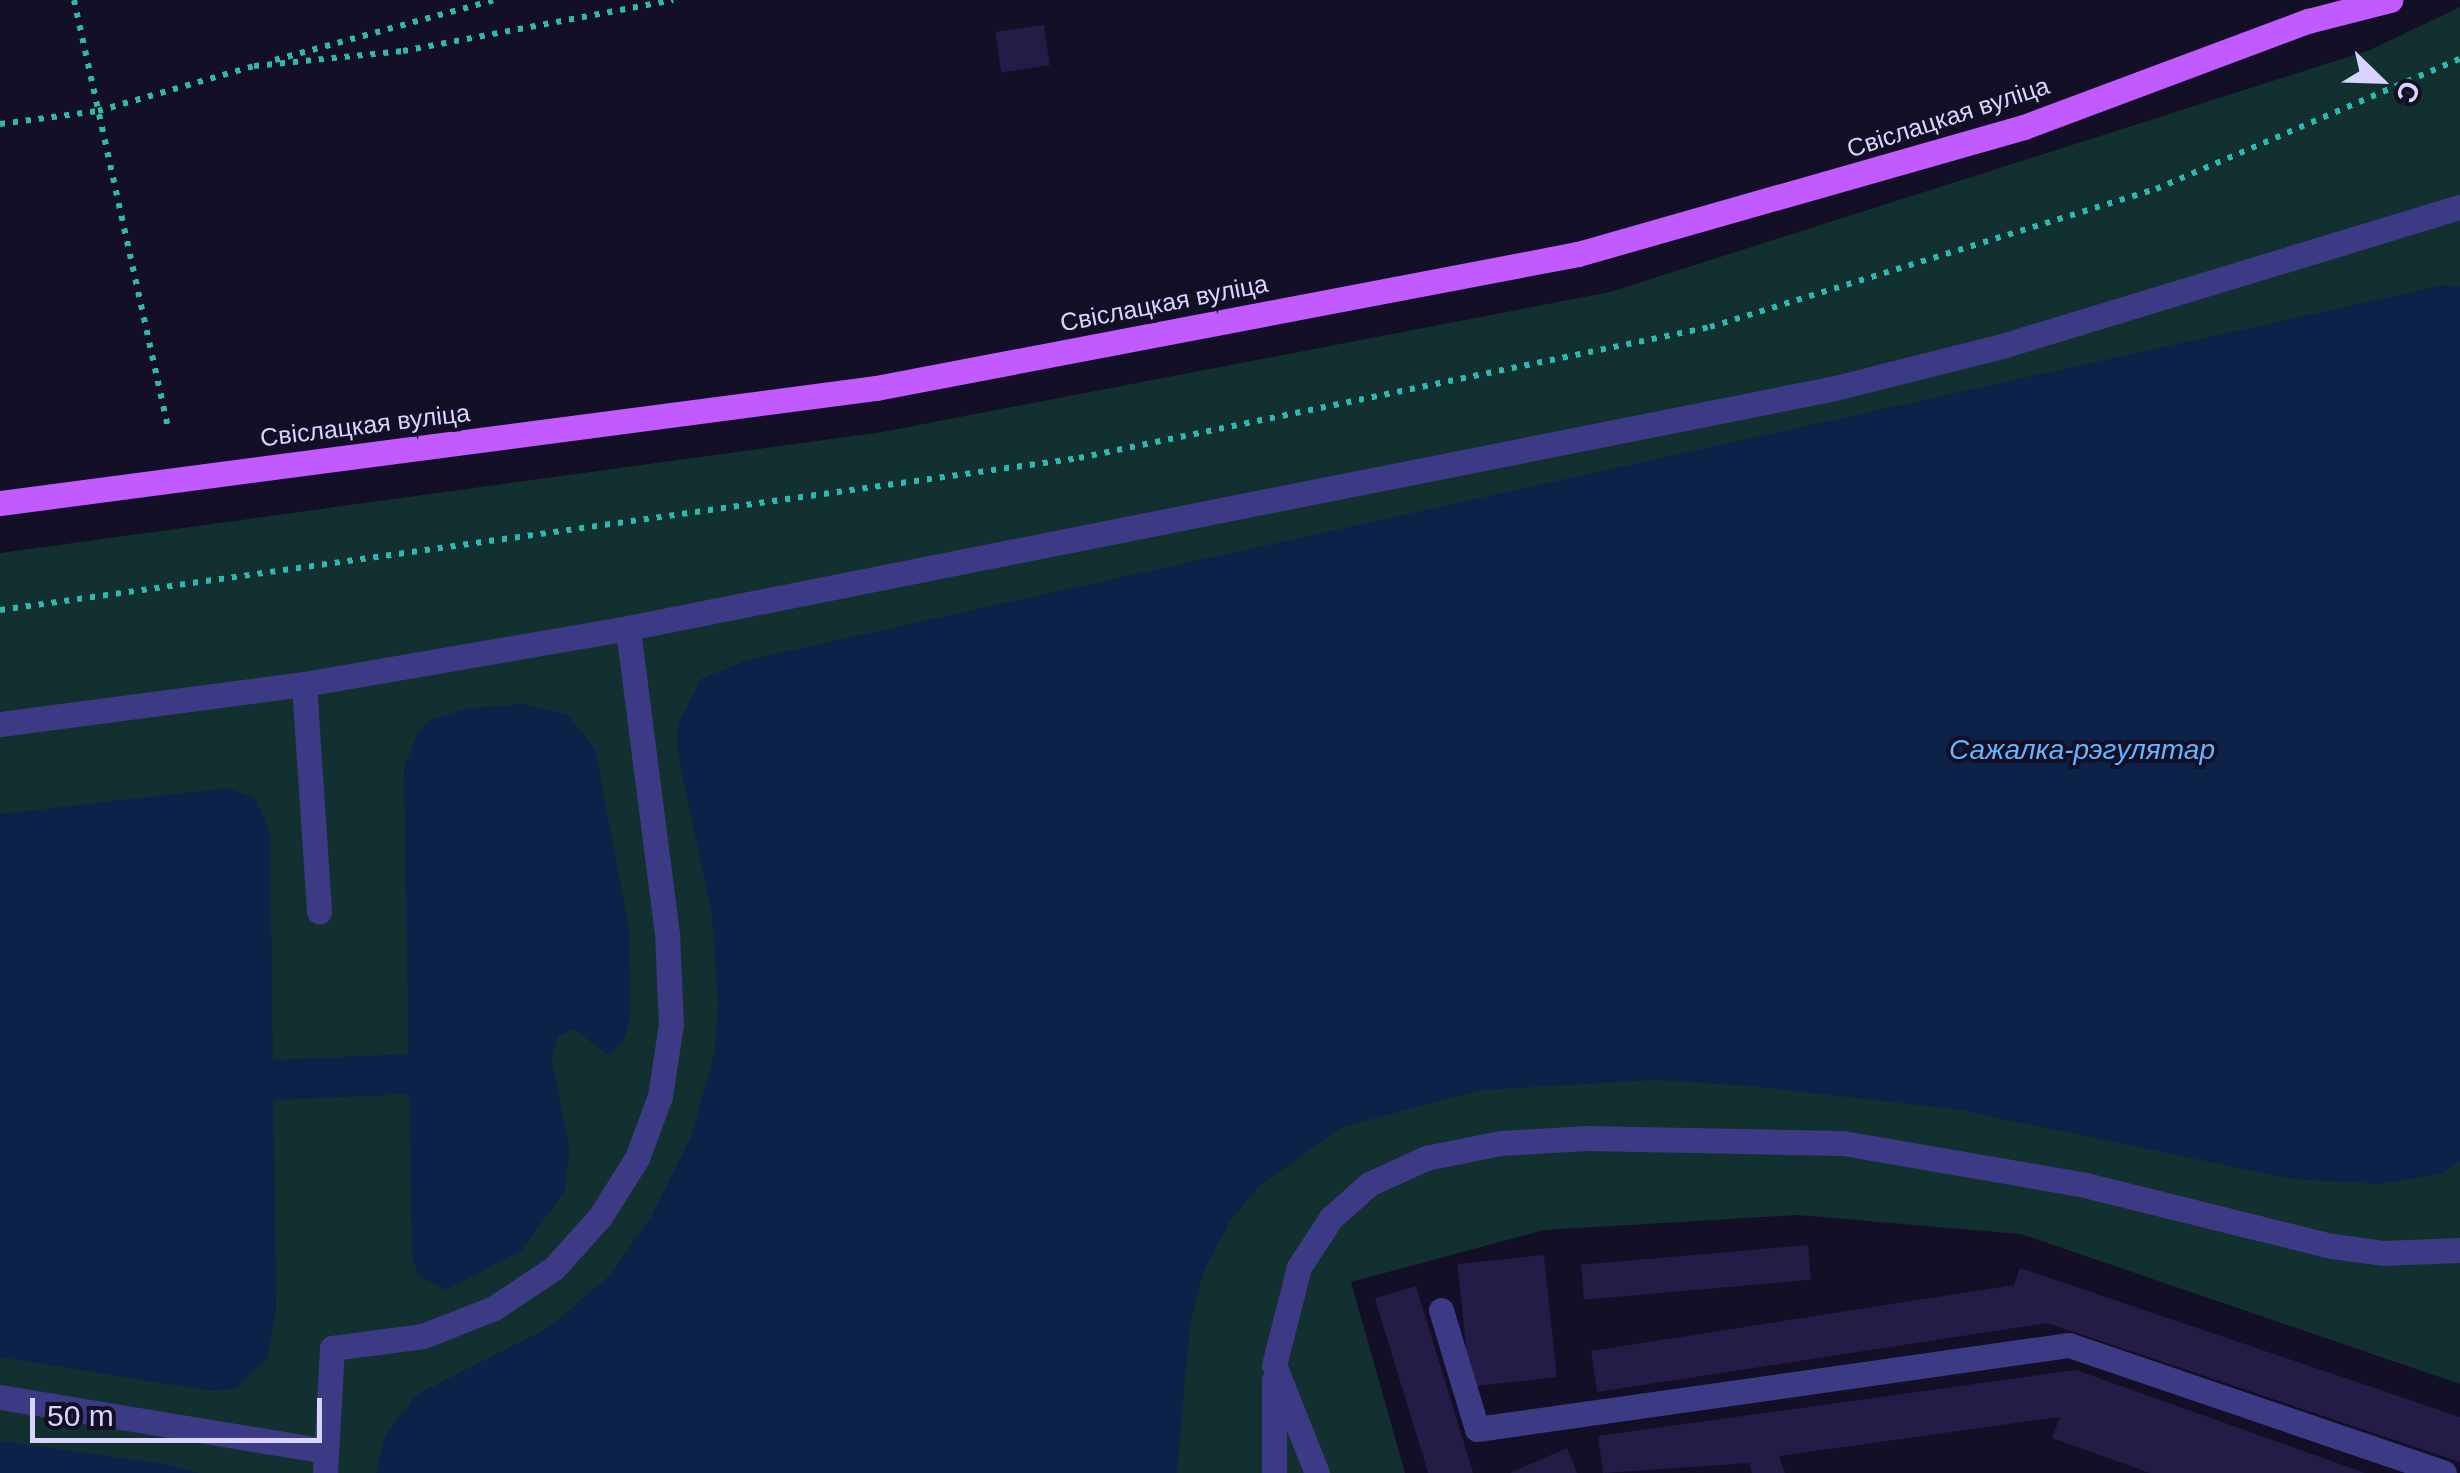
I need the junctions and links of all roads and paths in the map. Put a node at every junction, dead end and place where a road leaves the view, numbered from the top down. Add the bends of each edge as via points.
1 (74, 0) edge
2 (495, 0) edge
3 (672, 0) edge
4 (2338, 0) edge
5 (2390, 0) edge
6 (2308, 21) junction
7 (2460, 59) edge
8 (254, 66) junction
9 (98, 111) junction
10 (0, 124) edge
11 (2460, 208) edge
12 (168, 429) dead end
13 (0, 503) edge
14 (0, 610) edge
15 (628, 628) junction
16 (304, 684) junction
17 (0, 724) edge
18 (319, 912) dead end
19 (2460, 1250) edge
20 (1441, 1310) dead end
21 (1274, 1365) junction
22 (0, 1397) edge
23 (325, 1462) edge
24 (1274, 1473) edge
25 (1317, 1473) edge
26 (2444, 1473) edge

1 - 9 path
2 - 8 path
3 - 8 path via 403,51
4 - 6 main road, Свіслацкая вуліца
5 - 6 main road, Свіслацкая вуліца
6 - 13 main road, Свіслацкая вуліца via 2024,127 1578,254 876,388
7 - 14 path via 2156,189 1710,327 1079,458
8 - 9 path
9 - 10 path
9 - 12 path
11 - 15 lane via 1914,371
15 - 16 lane
15 - 23 lane via 667,934 671,1024 660,1096 636,1158 600,1218 554,1268 494,1308 423,1336 332,1348
16 - 17 lane
16 - 18 lane
19 - 21 lane via 2332,1246 2086,1185 1843,1143 1586,1138 1501,1144 1426,1158 1369,1184 1331,1218 1299,1267
20 - 26 lane via 1477,1429 2068,1345
21 - 24 lane
21 - 25 lane
22 - 23 lane

